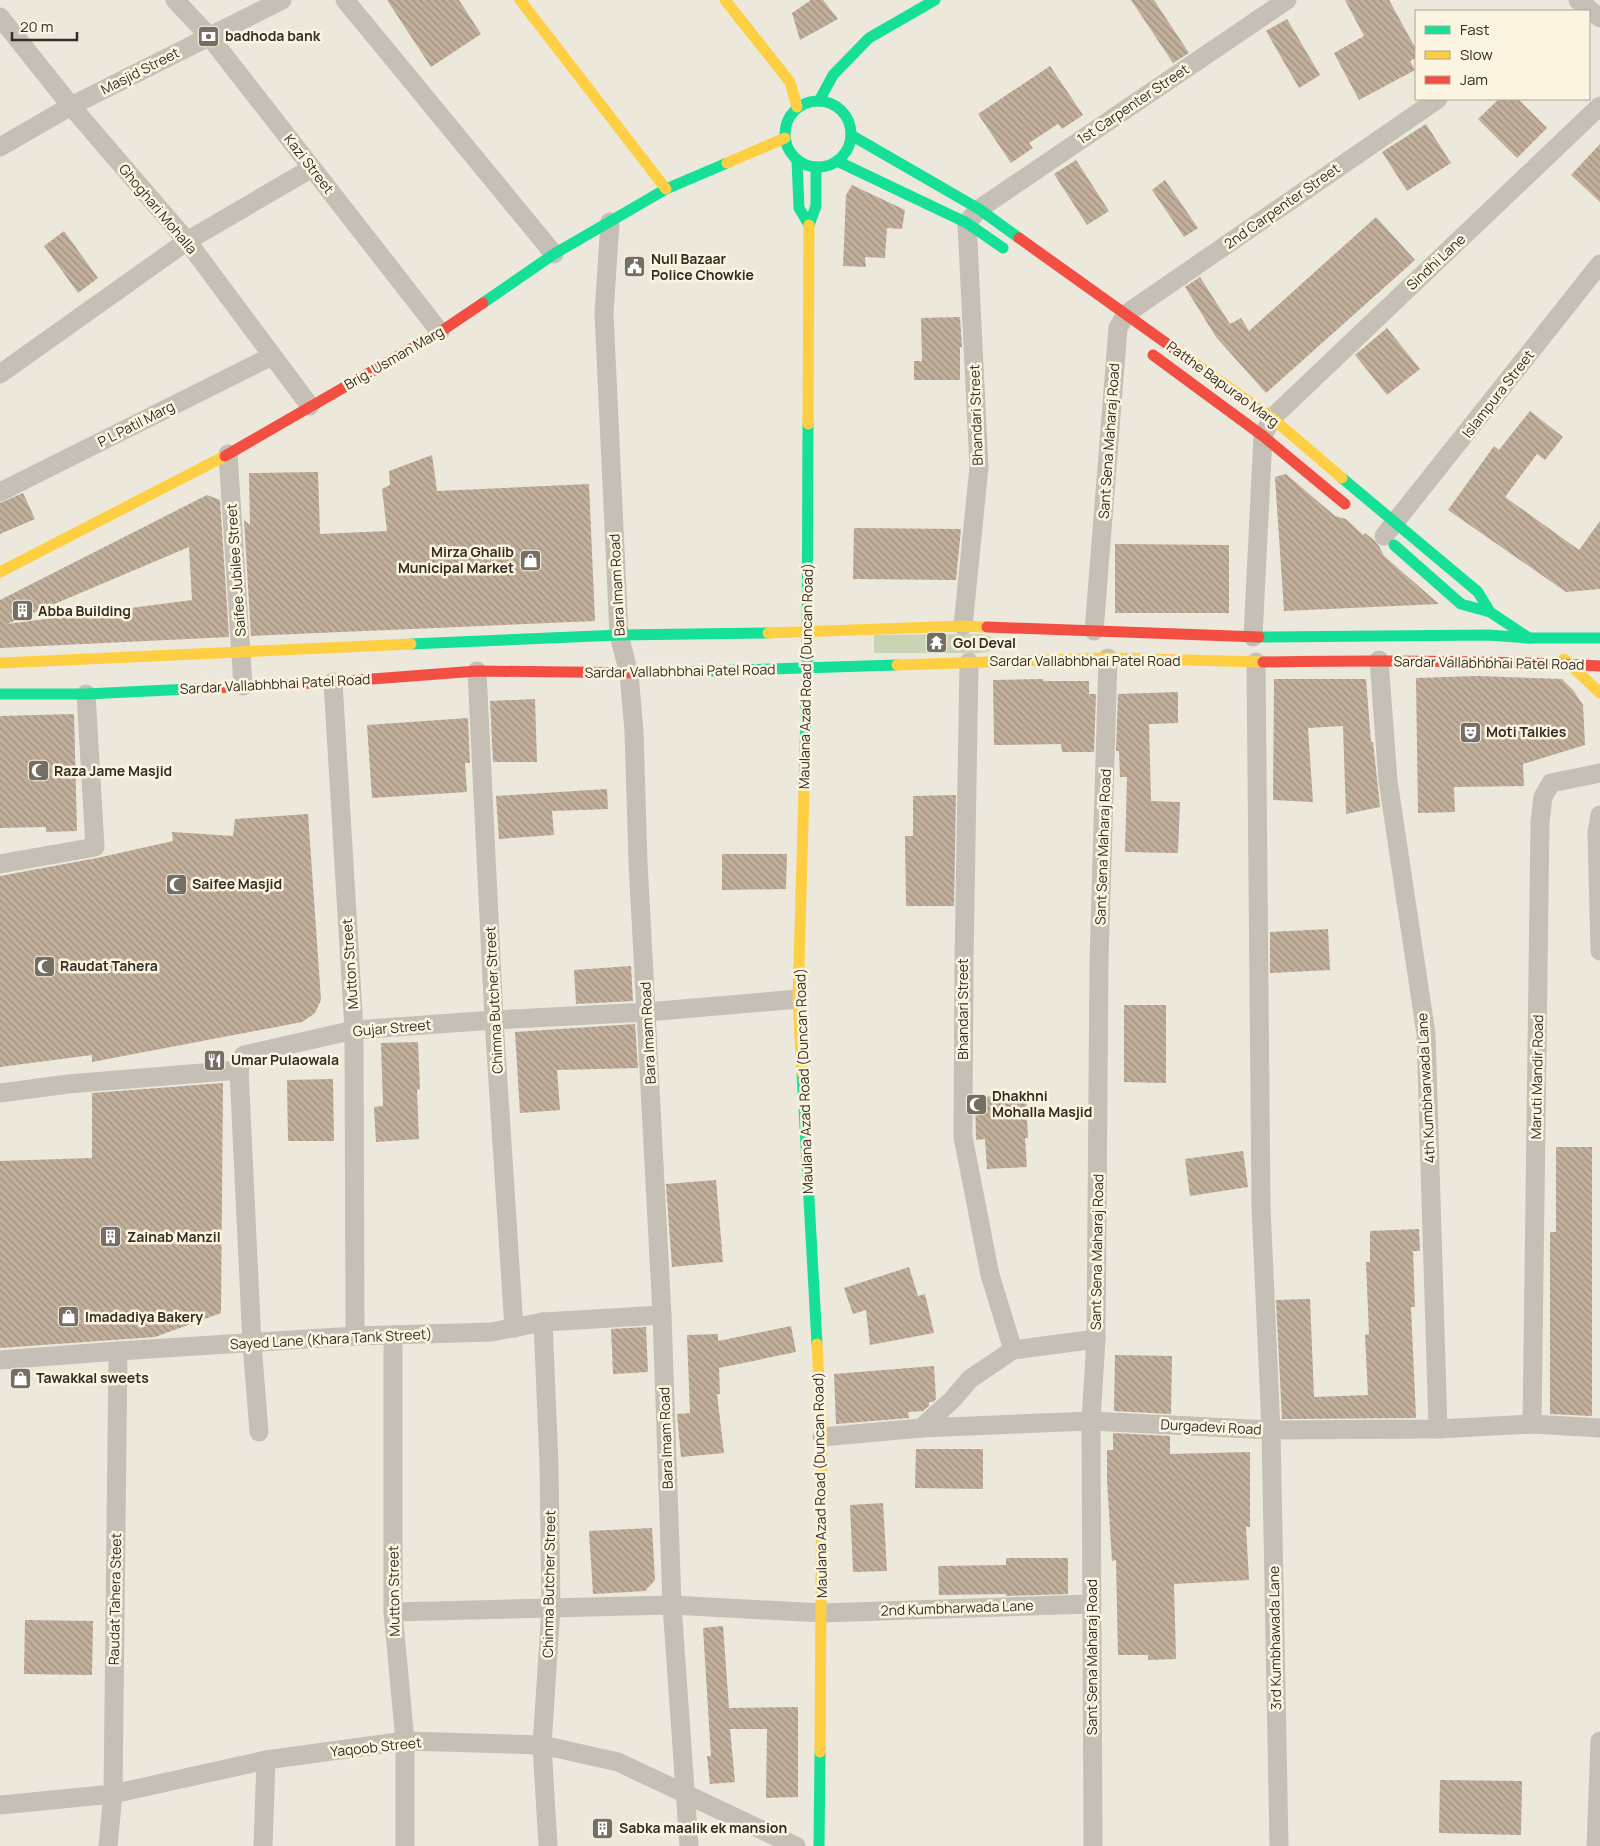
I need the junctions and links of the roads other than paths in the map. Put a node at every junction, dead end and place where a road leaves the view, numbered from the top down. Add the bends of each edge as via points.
1 (175, 0) edge
2 (282, 0) edge
3 (345, 0) edge
4 (520, 0) edge
5 (725, 0) edge
6 (935, 0) edge
7 (1287, 0) edge
8 (1574, 4) edge
9 (1585, 10) edge
10 (0, 17) edge
11 (209, 36) junction
12 (1437, 100) edge
13 (819, 101) junction
14 (71, 106) junction
15 (1600, 106) edge
16 (797, 108) junction
17 (851, 135) junction
18 (785, 138) junction
19 (0, 147) edge
20 (797, 160) junction
21 (837, 161) junction
22 (312, 168) junction
23 (816, 168) junction
24 (666, 189) junction
25 (973, 216) junction
26 (610, 222) junction
27 (809, 225) junction
28 (187, 241) junction
29 (554, 254) junction
30 (1015, 256) dead end
31 (1600, 264) edge
32 (1120, 325) junction
33 (440, 332) junction
34 (1140, 346) dead end
35 (272, 356) junction
36 (0, 374) edge
37 (310, 406) junction
38 (1272, 418) junction
39 (1263, 436) junction
40 (228, 454) junction
41 (0, 492) edge
42 (1354, 511) dead end
43 (1385, 530) junction
44 (0, 572) edge
45 (1490, 612) junction
46 (962, 626) junction
47 (1094, 631) junction
48 (808, 633) junction
49 (619, 635) junction
50 (1253, 637) junction
51 (1528, 638) junction
52 (1600, 638) edge
53 (241, 652) junction
54 (1108, 658) junction
55 (1380, 660) junction
56 (969, 662) junction
57 (1256, 662) junction
58 (0, 663) edge
59 (1571, 664) junction
60 (1600, 666) edge
61 (807, 669) junction
62 (477, 671) junction
63 (628, 674) junction
64 (333, 682) junction
65 (243, 686) junction
66 (1600, 693) edge
67 (0, 694) edge
68 (86, 694) junction
69 (1600, 773) edge
70 (1600, 815) edge
71 (0, 864) edge
72 (1600, 951) edge
73 (798, 999) junction
74 (647, 1012) junction
75 (494, 1020) junction
76 (354, 1030) junction
77 (239, 1070) junction
78 (0, 1093) edge
79 (662, 1315) junction
80 (543, 1322) junction
81 (514, 1328) junction
82 (355, 1336) junction
83 (393, 1336) junction
84 (1096, 1339) junction
85 (252, 1344) junction
86 (1013, 1350) junction
87 (118, 1351) junction
88 (0, 1360) edge
89 (1091, 1421) junction
90 (1532, 1424) junction
91 (921, 1428) junction
92 (1600, 1428) edge
93 (1438, 1429) junction
94 (1271, 1430) junction
95 (259, 1432) dead end
96 (822, 1437) junction
97 (1092, 1604) junction
98 (672, 1605) junction
99 (551, 1608) junction
100 (393, 1612) junction
101 (822, 1613) junction
102 (405, 1741) junction
103 (1600, 1741) edge
104 (542, 1745) junction
105 (266, 1760) junction
106 (113, 1794) junction
107 (687, 1795) junction
108 (0, 1805) edge
109 (108, 1846) edge
110 (263, 1846) edge
111 (405, 1846) edge
112 (548, 1846) edge
113 (689, 1846) edge
114 (796, 1846) edge
115 (819, 1846) edge
116 (1093, 1846) edge
117 (1279, 1846) edge
118 (1596, 1846) edge

1 - 11 street, Kazi Street
2 - 11 street, Masjid Street
3 - 29 street
4 - 24 main road
5 - 16 main road via 790,82
6 - 13 main road via 869,38 833,75
7 - 25 street, 1st Carpenter Street
8 - 9 street
10 - 14 street, Ghoghari Mohalla
11 - 14 street, Masjid Street
11 - 22 street, Kazi Street
12 - 32 street, 2nd Carpenter Street
13 - 16 main road
13 - 17 main road via 839,108 846,116
14 - 19 street, Masjid Street
14 - 28 street, Ghoghari Mohalla
15 - 38 street, Sindhi Lane
16 - 18 main road via 785,127
17 - 21 main road via 850,145
17 - 25 main road, Patthe Bapurao Marg
18 - 20 main road via 788,149
18 - 24 main road, Brig. Usman Marg
20 - 23 main road
20 - 27 main road via 799,208
21 - 23 main road
21 - 25 main road
22 - 28 street
22 - 33 street, Kazi Street
23 - 27 main road via 816,206
24 - 26 main road, Brig. Usman Marg
25 - 30 main road
25 - 32 main road, Patthe Bapurao Marg
25 - 46 street, Bhandari Street via 979,466
26 - 29 main road, Brig. Usman Marg
26 - 49 street, Bara Imam Road via 604,313
27 - 48 main road, Maulana Azad Road (Duncan Road)
28 - 35 street, Ghoghari Mohalla
28 - 36 street
29 - 33 main road, Brig. Usman Marg
31 - 43 street, Islampura Street
32 - 38 main road, Patthe Bapurao Marg
32 - 47 street, Sant Sena Maharaj Road
33 - 37 main road, Brig. Usman Marg
34 - 39 main road
35 - 37 street, Ghoghari Mohalla
35 - 41 street, P L Patil Marg
37 - 40 main road, Brig. Usman Marg
38 - 39 street, Sindhi Lane
38 - 43 main road, Patthe Bapurao Marg
39 - 42 main road
39 - 50 street
40 - 44 main road, Brig. Usman Marg
40 - 53 street, Saifee Jubilee Street
43 - 45 main road, Patthe Bapurao Marg via 1478,592
43 - 45 main road via 1461,604
45 - 51 main road, Patthe Bapurao Marg
46 - 47 main road, Sardar Vallabhbhai Patel Road
46 - 48 main road, Sardar Vallabhbhai Patel Road
47 - 50 main road, Sardar Vallabhbhai Patel Road
48 - 49 main road, Sardar Vallabhbhai Patel Road
48 - 61 main road, Maulana Azad Road (Duncan Road)
49 - 53 main road, Sardar Vallabhbhai Patel Road
49 - 63 street, Bara Imam Road
50 - 51 main road, Sardar Vallabhbhai Patel Road via 1488,635
51 - 52 main road, Sardar Vallabhbhai Patel Road
51 - 59 main road, Patthe Bapurao Marg
53 - 58 main road, Sardar Vallabhbhai Patel Road
53 - 65 street, Saifee Jubilee Street
54 - 56 main road, Sardar Vallabhbhai Patel Road
54 - 57 main road, Sardar Vallabhbhai Patel Road
54 - 84 street, Sant Sena Maharaj Road via 1100,961
55 - 57 main road, Sardar Vallabhbhai Patel Road
55 - 59 main road, Sardar Vallabhbhai Patel Road
55 - 93 street, 4th Kumbharwada Lane via 1388,781 1426,1034
56 - 61 main road, Sardar Vallabhbhai Patel Road
56 - 86 street, Bhandari Street via 963,1137 990,1275
57 - 94 street, 3rd Kumbhawada Lane via 1261,1207
59 - 60 main road, Sardar Vallabhbhai Patel Road
59 - 66 main road, Patthe Bapurao Marg
61 - 63 main road, Sardar Vallabhbhai Patel Road
61 - 73 main road, Maulana Azad Road (Duncan Road)
62 - 63 main road, Sardar Vallabhbhai Patel Road
62 - 64 main road, Sardar Vallabhbhai Patel Road
62 - 75 street, Chimna Butcher Street
63 - 74 street, Bara Imam Road via 634,731
64 - 65 main road, Sardar Vallabhbhai Patel Road
64 - 76 street, Mutton Street
65 - 68 main road, Sardar Vallabhbhai Patel Road
67 - 68 main road, Sardar Vallabhbhai Patel Road
68 - 71 street via 95,847
69 - 90 street, Maruti Mandir Road via 1551,783 1544,797 1540,822
70 - 72 street via 1597,833
73 - 74 street, Gujar Street
73 - 96 main road, Maulana Azad Road (Duncan Road)
74 - 75 street, Gujar Street
74 - 79 street, Bara Imam Road
75 - 76 street, Gujar Street
75 - 81 street, Chimna Butcher Street
76 - 77 street, Gujar Street via 244,1055
76 - 82 street, Mutton Street
77 - 78 street
77 - 85 street
79 - 80 street, Sayed Lane (Khara Tank Street)
79 - 98 street, Bara Imam Road
80 - 81 street, Sayed Lane (Khara Tank Street)
80 - 99 street, Chinma Butcher Street
81 - 83 street, Sayed Lane (Khara Tank Street)
82 - 83 street, Sayed Lane (Khara Tank Street)
82 - 85 street, Sayed Lane (Khara Tank Street)
83 - 100 street, Mutton Street
84 - 86 street
84 - 89 street, Sant Sena Maharaj Road
85 - 87 street, Sayed Lane (Khara Tank Street)
85 - 95 street
86 - 91 street via 970,1379
87 - 88 street, Sayed Lane (Khara Tank Street)
87 - 106 street, Raudat Tahera Steet
89 - 91 street, Durgadevi Road
89 - 94 street, Durgadevi Road
89 - 97 street, Sant Sena Maharaj Road
90 - 92 street, Durgadevi Road
90 - 93 street, Durgadevi Road
91 - 96 street, Durgadevi Road
93 - 94 street, Durgadevi Road
94 - 117 street, 3rd Kumbhawada Lane
96 - 101 main road, Maulana Azad Road (Duncan Road)
97 - 101 street, 2nd Kumbharwada Lane
97 - 116 street, Sant Sena Maharaj Road
98 - 99 street, 2nd Kumbharwada Lane
98 - 101 street, 2nd Kumbharwada Lane
98 - 107 street, Bara Imam Road
99 - 100 street, 2nd Kumbharwada Lane
99 - 104 street, Chinma Butcher Street
100 - 102 street, Mutton Street
101 - 115 main road, Maulana Azad Road (Duncan Road)
102 - 104 street, Yaqoob Street
102 - 105 street, Yaqoob Street
102 - 111 street, Mutton Street
103 - 118 street
104 - 107 street, Yaqoob Street via 618,1762
104 - 112 street, Chinma Butcher Street
105 - 106 street, Yaqoob Street
105 - 110 street
106 - 108 street, Yaqoob Street
106 - 109 street, Raudat Tahera Steet
107 - 113 street, Bara Imam Road
107 - 114 street, Yaqoob Street

